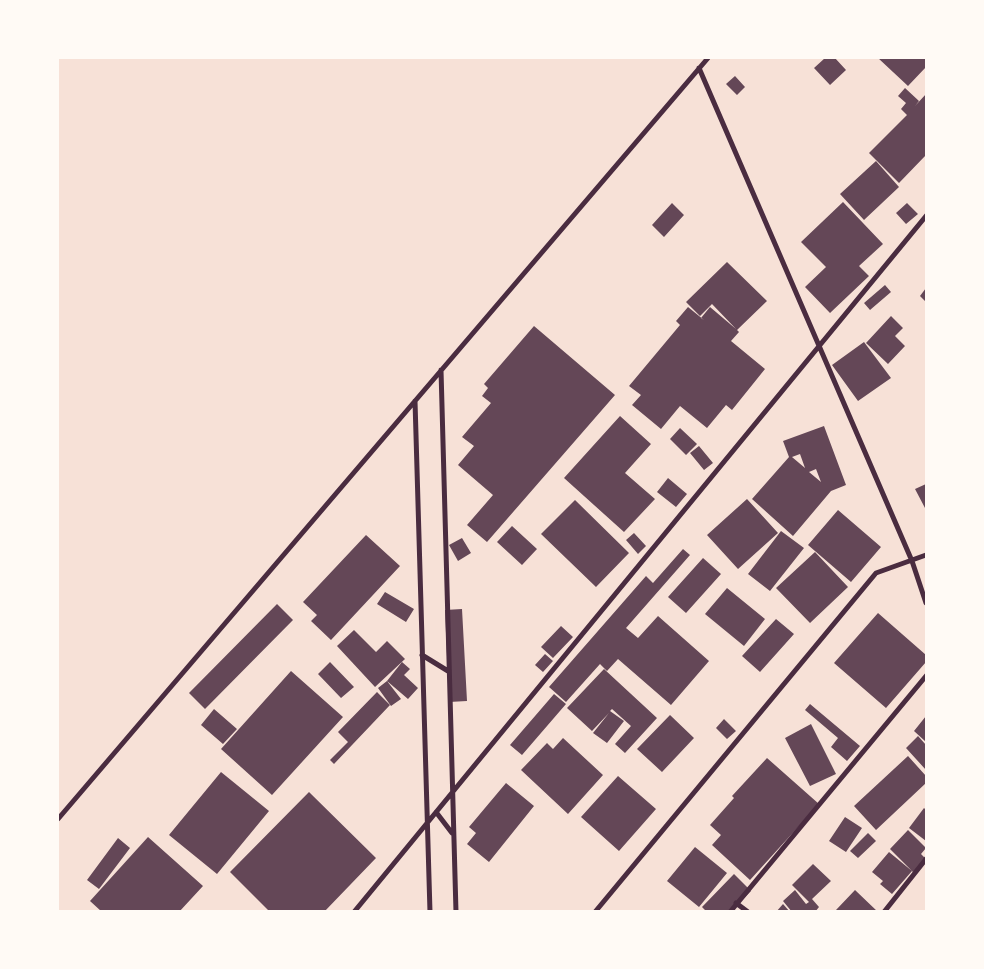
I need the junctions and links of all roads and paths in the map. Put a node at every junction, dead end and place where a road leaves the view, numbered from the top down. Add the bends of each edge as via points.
1 (708, 58) edge
2 (699, 68) junction
3 (926, 216) edge
4 (819, 346) junction
5 (441, 370) junction
6 (415, 401) junction
7 (926, 555) edge
8 (912, 561) junction
9 (926, 603) edge
10 (422, 655) junction
11 (448, 671) junction
12 (926, 676) edge
13 (451, 794) junction
14 (436, 812) junction
15 (58, 819) edge
16 (426, 824) junction
17 (453, 833) junction
18 (926, 859) edge
19 (736, 903) junction
20 (354, 912) edge
21 (430, 912) edge
22 (456, 912) edge
23 (595, 912) edge
24 (730, 912) edge
25 (748, 912) edge
26 (884, 912) edge

1 - 2 street
2 - 4 street
2 - 5 street
3 - 4 street
4 - 8 street
4 - 13 street
5 - 6 street
5 - 11 street
6 - 10 street
6 - 15 street
7 - 8 street
8 - 9 street
8 - 23 street via 876,573
10 - 11 street
10 - 16 street
11 - 13 street
12 - 19 street
13 - 14 street
13 - 17 street
14 - 16 street
14 - 17 street
16 - 20 street
16 - 21 street
17 - 22 street
18 - 26 street
19 - 24 street
19 - 25 street

